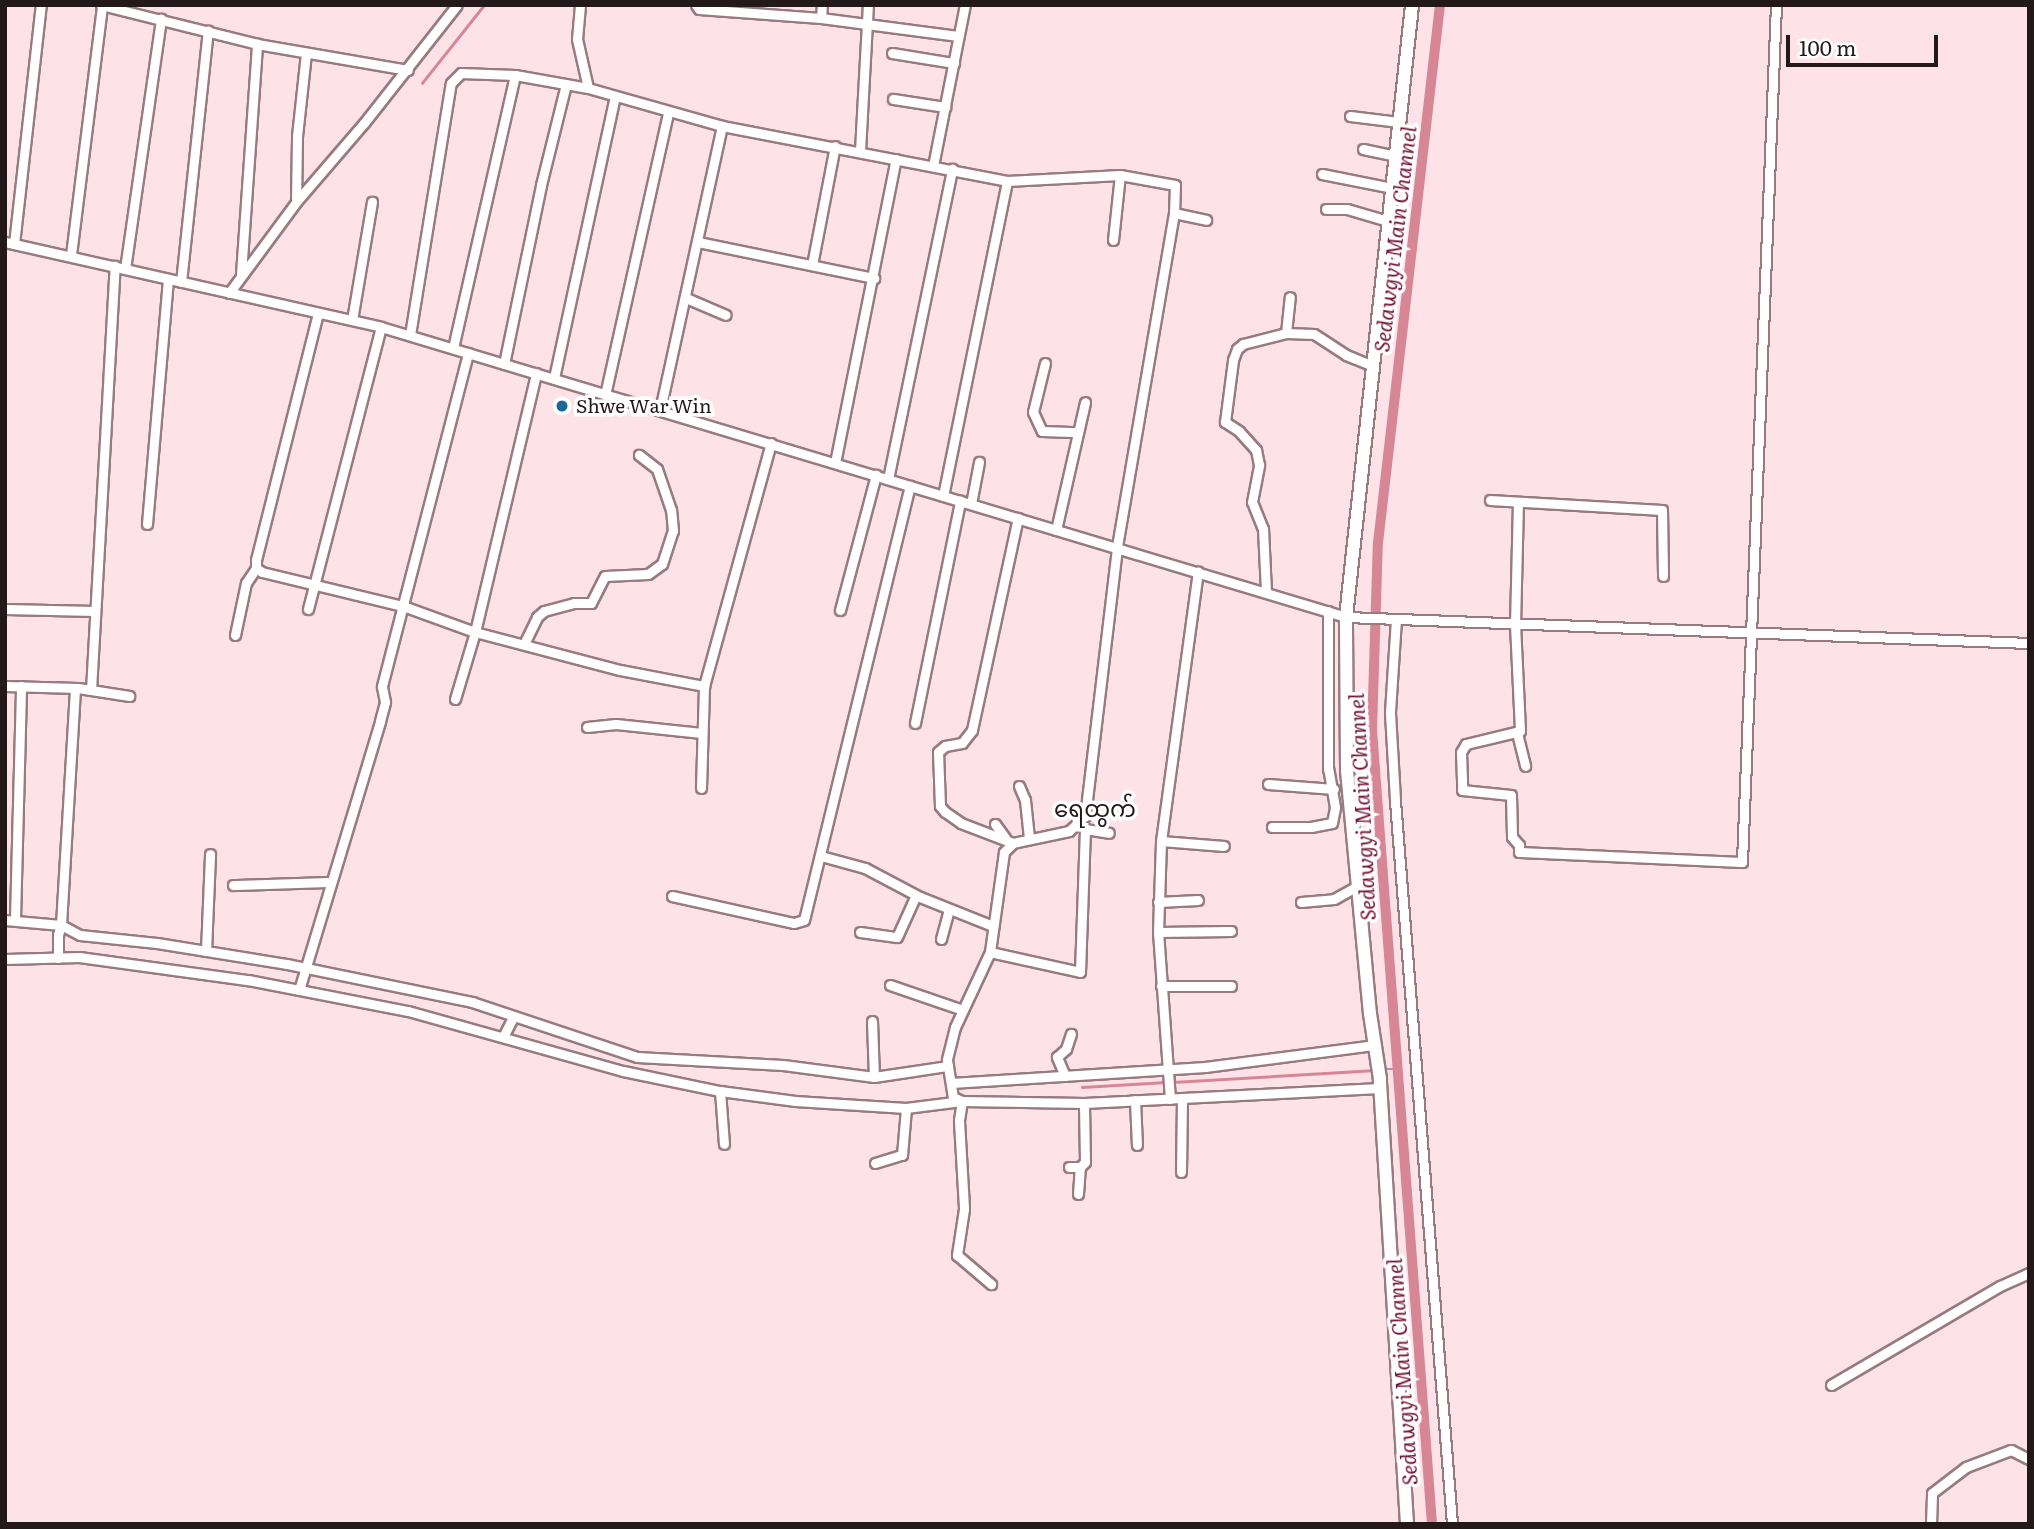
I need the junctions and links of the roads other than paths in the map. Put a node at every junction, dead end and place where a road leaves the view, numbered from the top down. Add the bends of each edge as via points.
1 (41, 5) edge
2 (101, 5) edge
3 (457, 5) edge
4 (580, 5) edge
5 (696, 5) edge
6 (822, 5) edge
7 (867, 5) edge
8 (965, 5) edge
9 (1412, 5) edge
10 (1776, 5) edge
11 (776, 10) edge
12 (821, 18) junction
13 (161, 19) junction
14 (866, 22) junction
15 (208, 30) junction
16 (958, 36) junction
17 (257, 44) junction
18 (306, 52) junction
19 (892, 53) dead end
20 (954, 63) junction
21 (408, 70) junction
22 (515, 75) junction
23 (566, 84) junction
24 (589, 89) junction
25 (615, 97) junction
26 (893, 99) dead end
27 (945, 107) junction
28 (668, 112) junction
29 (1350, 116) dead end
30 (1399, 122) junction
31 (722, 126) junction
32 (835, 146) junction
33 (1363, 149) dead end
34 (860, 151) junction
35 (1395, 156) junction
36 (896, 159) junction
37 (933, 166) junction
38 (952, 169) junction
39 (1322, 174) dead end
40 (1120, 175) junction
41 (1007, 181) junction
42 (1392, 188) junction
43 (296, 202) junction
44 (372, 202) dead end
45 (1326, 209) dead end
46 (1174, 213) junction
47 (1206, 220) dead end
48 (1388, 221) junction
49 (1113, 240) dead end
50 (698, 242) junction
51 (10, 243) edge
52 (71, 255) junction
53 (812, 265) junction
54 (120, 268) junction
55 (241, 274) junction
56 (874, 278) junction
57 (168, 279) junction
58 (181, 282) junction
59 (229, 293) junction
60 (1290, 297) dead end
61 (686, 299) junction
62 (318, 313) junction
63 (726, 315) dead end
64 (352, 320) junction
65 (382, 327) junction
66 (1286, 333) junction
67 (410, 335) junction
68 (453, 348) junction
69 (468, 353) junction
70 (504, 363) junction
71 (1045, 363) dead end
72 (1371, 365) junction
73 (537, 373) junction
74 (554, 378) junction
75 (605, 395) junction
76 (1085, 402) dead end
77 (660, 410) junction
78 (1078, 432) junction
79 (771, 443) junction
80 (639, 455) dead end
81 (979, 462) dead end
82 (835, 463) junction
83 (876, 475) junction
84 (888, 479) junction
85 (910, 486) junction
86 (943, 495) junction
87 (1490, 500) dead end
88 (960, 501) junction
89 (1518, 502) junction
90 (971, 504) junction
91 (1018, 518) junction
92 (147, 524) dead end
93 (1056, 530) junction
94 (1117, 548) junction
95 (256, 568) junction
96 (1198, 572) junction
97 (1663, 576) dead end
98 (315, 583) junction
99 (1266, 592) junction
100 (403, 606) junction
101 (5, 609) edge
102 (308, 609) dead end
103 (840, 610) dead end
104 (95, 611) junction
105 (1328, 611) junction
106 (1351, 617) junction
107 (1393, 619) junction
108 (1515, 624) junction
109 (475, 632) junction
110 (1752, 633) junction
111 (235, 635) dead end
112 (2029, 643) edge
113 (524, 644) junction
114 (5, 686) edge
115 (704, 686) junction
116 (21, 687) junction
117 (75, 689) junction
118 (91, 690) junction
119 (129, 696) dead end
120 (455, 699) dead end
121 (915, 723) dead end
122 (587, 727) dead end
123 (702, 733) junction
124 (1517, 733) junction
125 (1525, 766) dead end
126 (1328, 769) junction
127 (1347, 769) junction
128 (1268, 783) dead end
129 (1018, 786) dead end
130 (701, 788) dead end
131 (1334, 789) junction
132 (995, 824) dead end
133 (1082, 826) junction
134 (1272, 827) dead end
135 (1109, 833) dead end
136 (1029, 839) junction
137 (1010, 841) junction
138 (1161, 841) junction
139 (1224, 846) dead end
140 (210, 854) dead end
141 (821, 856) junction
142 (331, 882) junction
143 (233, 885) dead end
144 (1357, 886) junction
145 (916, 895) junction
146 (672, 896) dead end
147 (1198, 900) dead end
148 (1301, 901) dead end
149 (1158, 902) junction
150 (949, 909) junction
151 (10, 919) edge
152 (61, 925) junction
153 (993, 926) junction
154 (1231, 931) dead end
155 (860, 932) dead end
156 (1158, 932) junction
157 (942, 939) dead end
158 (206, 951) junction
159 (990, 952) junction
160 (58, 954) junction
161 (5, 959) edge
162 (304, 968) junction
163 (890, 985) dead end
164 (1161, 986) junction
165 (1231, 986) dead end
166 (299, 990) junction
167 (963, 1010) junction
168 (513, 1017) junction
169 (872, 1021) dead end
170 (1071, 1034) dead end
171 (503, 1037) junction
172 (1374, 1045) junction
173 (948, 1066) junction
174 (1168, 1073) junction
175 (1065, 1076) junction
176 (874, 1077) junction
177 (1380, 1084) junction
178 (720, 1091) junction
179 (954, 1092) junction
180 (1170, 1096) junction
181 (1182, 1098) junction
182 (1135, 1100) junction
183 (1084, 1103) junction
184 (906, 1108) junction
185 (724, 1144) dead end
186 (1137, 1145) dead end
187 (875, 1163) dead end
188 (1069, 1167) dead end
189 (1080, 1167) junction
190 (1181, 1172) dead end
191 (1078, 1194) dead end
192 (2029, 1273) edge
193 (991, 1284) dead end
194 (1831, 1385) dead end
195 (2029, 1459) edge
196 (1407, 1524) edge
197 (1451, 1524) edge
198 (1931, 1524) edge

1 - 51 street
2 - 13 street
2 - 52 street
3 - 21 street
4 - 24 street via 577,39
5 - 11 street via 699,9
6 - 12 street
7 - 14 street
8 - 16 street
9 - 30 street
10 - 110 street
11 - 12 street
12 - 14 street
13 - 15 street
13 - 54 street
14 - 16 street
14 - 34 street
15 - 17 street
15 - 58 street
16 - 20 street
17 - 18 street
17 - 55 street
18 - 21 street
18 - 43 street
19 - 20 street
20 - 27 street
21 - 43 street
22 - 23 street
22 - 67 street via 461,73 451,83
22 - 68 street
23 - 24 street
23 - 70 street
24 - 25 street
25 - 28 street
25 - 74 street
26 - 27 street
27 - 37 street
28 - 31 street
28 - 75 street
29 - 30 street
30 - 35 street
31 - 32 street
31 - 50 street
32 - 34 street
32 - 53 street
33 - 35 street
34 - 36 street
35 - 42 street
36 - 37 street
36 - 56 street
37 - 38 street
38 - 41 street
38 - 84 street
39 - 42 street
40 - 41 street
40 - 46 street via 1175,185
40 - 49 street
41 - 86 street
42 - 48 street
43 - 55 street
44 - 64 street
45 - 48 street via 1348,209
46 - 47 street
46 - 94 street
48 - 72 street
50 - 53 street
50 - 61 street
51 - 52 street
52 - 54 street
53 - 56 street
54 - 57 street
54 - 104 street
55 - 59 street
56 - 82 street
57 - 58 street
57 - 92 street
58 - 59 street
59 - 62 street
60 - 66 street
61 - 63 street
61 - 77 street
62 - 64 street
62 - 95 street
64 - 65 street
65 - 67 street
65 - 98 street
66 - 72 street via 1314,334
66 - 99 street via 1237,349 1226,407 1225,422 1256,450 1259,465 1252,502 1263,529
67 - 68 street
68 - 69 street
69 - 70 street
69 - 100 street
70 - 73 street
71 - 78 street via 1033,412 1042,431
72 - 106 street
73 - 74 street
73 - 109 street
74 - 75 street
75 - 77 street
76 - 78 street
77 - 79 street
78 - 93 street
79 - 82 street
79 - 115 street
80 - 113 street via 657,469 671,510 673,531 662,564 648,574 605,576 590,603 544,611
81 - 90 street
82 - 83 street
83 - 84 street
83 - 103 street
84 - 85 street
85 - 86 street
85 - 141 street
86 - 88 street
87 - 89 street
88 - 90 street
88 - 121 street
89 - 97 street via 1662,510
89 - 108 street
90 - 91 street
91 - 93 street
91 - 137 street via 972,730 962,743 938,752 940,806 961,823
93 - 94 street
94 - 96 street
94 - 133 street
95 - 98 street
95 - 111 street via 246,583
96 - 99 street
96 - 138 street
98 - 100 street
98 - 102 street
99 - 105 street
100 - 109 street
100 - 142 street via 382,686 385,702
101 - 104 street
104 - 118 street
105 - 106 street
105 - 126 street
106 - 107 street
106 - 127 street
107 - 108 street
107 - 197 street via 1390,713 1396,824
108 - 110 street
108 - 124 street
109 - 113 street
109 - 120 street
110 - 112 street
110 - 124 street via 1742,862 1519,852 1512,837 1511,795 1463,792 1461,761 1463,748 1473,741
113 - 115 street via 620,670
114 - 116 street
115 - 123 street
116 - 117 street
116 - 151 street
117 - 118 street
117 - 152 street
118 - 119 street
122 - 123 street via 616,724
123 - 130 street
124 - 125 street
126 - 127 street
126 - 131 street
127 - 144 street
128 - 131 street
129 - 136 street via 1025,800
131 - 134 street via 1332,823
132 - 137 street
133 - 135 street
133 - 136 street
133 - 159 street via 1080,972
136 - 137 street
137 - 153 street via 1001,859
138 - 139 street
138 - 149 street
140 - 158 street
141 - 145 street via 865,869
141 - 146 street via 804,920 799,923
142 - 143 street
142 - 162 street
144 - 148 street via 1334,899
144 - 172 street
145 - 150 street
145 - 155 street via 897,937
147 - 149 street
149 - 156 street
150 - 153 street
150 - 157 street
151 - 152 street
152 - 158 street via 80,935
152 - 160 street
153 - 159 street
154 - 156 street
156 - 164 street
158 - 162 street
159 - 167 street
160 - 161 street
160 - 166 street
162 - 166 street
162 - 168 street via 472,1002
163 - 167 street
164 - 165 street
164 - 174 street
166 - 171 street via 408,1011
167 - 173 street via 949,1047
168 - 171 street
168 - 176 street via 637,1057 783,1065
169 - 176 street
170 - 175 street via 1066,1049 1057,1057
171 - 178 street via 623,1071
172 - 174 street
172 - 177 street
173 - 176 street
173 - 179 street
174 - 175 street
174 - 180 street
175 - 179 street
177 - 181 street
177 - 196 street
178 - 184 street
178 - 185 street
179 - 183 street
179 - 184 street
179 - 193 street via 964,1209 957,1252
180 - 181 street
180 - 182 street
181 - 190 street
182 - 183 street
182 - 186 street
183 - 189 street via 1085,1157
184 - 187 street via 902,1156
188 - 189 street
189 - 191 street
192 - 194 street
195 - 198 street via 2011,1450 1966,1467 1932,1493

